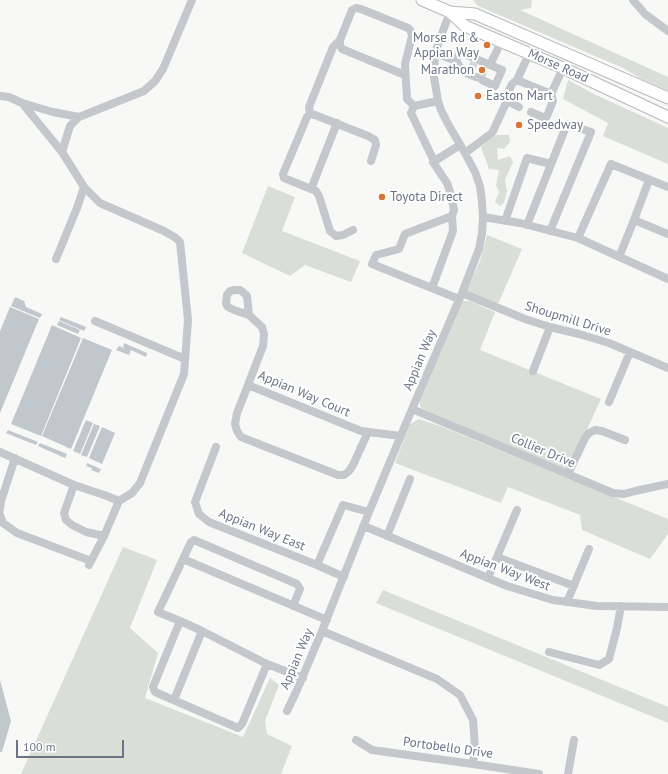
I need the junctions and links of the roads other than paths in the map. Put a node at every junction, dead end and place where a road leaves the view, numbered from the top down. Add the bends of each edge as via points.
1 (192, 0) edge
2 (422, 0) edge
3 (633, 0) edge
4 (450, 12) junction
5 (668, 31) edge
6 (340, 40) junction
7 (501, 42) junction
8 (435, 53) junction
9 (529, 54) junction
10 (456, 61) junction
11 (487, 65) junction
12 (563, 68) junction
13 (475, 70) junction
14 (405, 75) junction
15 (517, 80) junction
16 (551, 94) junction
17 (0, 96) edge
18 (668, 98) edge
19 (438, 101) junction
20 (506, 102) junction
21 (22, 103) junction
22 (414, 106) junction
23 (519, 107) dead end
24 (531, 112) dead end
25 (310, 114) junction
26 (80, 117) junction
27 (668, 117) edge
28 (337, 124) junction
29 (460, 145) junction
30 (62, 152) junction
31 (465, 153) junction
32 (371, 161) dead end
33 (434, 161) junction
34 (551, 164) junction
35 (649, 180) junction
36 (668, 187) edge
37 (84, 188) junction
38 (311, 189) junction
39 (452, 216) junction
40 (483, 217) junction
41 (505, 220) junction
42 (634, 220) junction
43 (527, 224) junction
44 (353, 230) dead end
45 (550, 231) junction
46 (668, 234) edge
47 (578, 238) junction
48 (619, 257) junction
49 (56, 259) dead end
50 (668, 279) edge
51 (432, 288) junction
52 (461, 296) junction
53 (249, 315) dead end
54 (95, 321) dead end
55 (550, 327) junction
56 (630, 352) junction
57 (185, 359) junction
58 (668, 368) edge
59 (533, 370) dead end
60 (248, 384) junction
61 (609, 402) dead end
62 (412, 410) junction
63 (368, 432) junction
64 (401, 436) junction
65 (625, 440) dead end
66 (216, 447) dead end
67 (0, 452) edge
68 (15, 458) junction
69 (568, 474) junction
70 (410, 479) dead end
71 (668, 484) edge
72 (74, 485) junction
73 (119, 502) junction
74 (0, 504) edge
75 (516, 510) dead end
76 (370, 512) junction
77 (0, 515) edge
78 (364, 526) junction
79 (104, 536) junction
80 (387, 536) junction
81 (589, 549) dead end
82 (497, 556) junction
83 (183, 559) junction
84 (317, 565) junction
85 (344, 577) junction
86 (488, 578) junction
87 (574, 586) junction
88 (568, 602) junction
89 (294, 606) junction
90 (621, 606) junction
91 (668, 607) edge
92 (327, 620) junction
93 (180, 621) junction
94 (202, 630) junction
95 (322, 632) junction
96 (549, 652) dead end
97 (267, 664) junction
98 (302, 678) junction
99 (174, 700) junction
100 (287, 711) dead end
101 (356, 740) dead end
102 (574, 740) dead end
103 (473, 764) junction
104 (539, 774) edge
105 (568, 774) edge

1 - 26 street via 163,69 155,81 144,90
2 - 4 main road, Morse Road
3 - 5 street via 645,14
4 - 7 main road, Morse Road via 465,26
4 - 8 street, Appian Way
4 - 18 main road, Morse Road via 475,14
6 - 14 street via 342,49
6 - 14 street via 352,10 356,8 408,28 412,36
6 - 25 street via 333,47 309,108
7 - 9 main road, Morse Road
7 - 11 street
8 - 10 street
8 - 19 street, Appian Way via 434,78
9 - 12 main road, Morse Road
9 - 15 street
10 - 13 street via 464,72
10 - 13 street via 460,52
11 - 13 street
11 - 13 street via 502,70 495,86
12 - 16 street
12 - 27 main road, Morse Road
14 - 22 street via 407,99
15 - 16 street
15 - 20 street via 512,84
16 - 24 street via 553,101 546,118
17 - 21 street
19 - 22 street
19 - 29 street, Appian Way
20 - 23 street
20 - 31 street via 492,133
21 - 26 street
21 - 30 street
22 - 33 street via 411,113
25 - 28 street
25 - 38 street via 283,174 284,178
26 - 30 street via 70,126
28 - 32 street via 376,140
28 - 38 street
29 - 31 street, Appian Way
29 - 33 street
30 - 37 street
31 - 40 street, Appian Way via 480,186
33 - 39 street via 451,195 454,210
34 - 41 street via 527,158
34 - 43 street
34 - 45 street via 567,124 590,132
35 - 36 street
35 - 42 street
35 - 47 street via 611,164
37 - 49 street
37 - 57 street via 100,203 164,231 180,242 188,320
38 - 44 street via 319,196 330,231 336,236
39 - 51 street via 453,231
39 - 51 street, Shoupmill Drive via 405,234 399,249 376,255 372,264
40 - 41 street
40 - 52 street, Appian Way via 478,248
41 - 43 street
42 - 46 street
42 - 48 street
43 - 45 street
45 - 47 street
47 - 48 street
48 - 50 street
51 - 52 street, Shoupmill Drive
52 - 55 street, Shoupmill Drive
52 - 62 street, Appian Way
53 - 60 street, Appian Way Court via 262,327 264,340
54 - 57 street
55 - 56 street, Shoupmill Drive via 587,336
55 - 59 street
56 - 58 street, Shoupmill Drive
56 - 61 street
57 - 73 street via 184,374 140,483 132,493
60 - 63 street, Appian Way Court
60 - 63 street via 236,413 235,424 241,437 338,475 344,475 353,465
62 - 64 street, Appian Way
62 - 69 street, Collier Drive
63 - 64 street, Appian Way Court
64 - 76 street, Appian Way
65 - 69 street via 602,431 595,430 589,433
66 - 84 street, Appian Way East via 195,502 199,514 208,522
67 - 68 street
68 - 72 street
68 - 74 street
69 - 71 street, Collier Drive via 613,493 624,494
70 - 80 street
72 - 73 street
72 - 79 street via 64,513 66,520 72,526 86,532
73 - 79 street
75 - 82 street
76 - 78 street, Appian Way
76 - 84 street, Appian Way East via 343,505
77 - 79 street via 3,523 17,533 90,563
78 - 80 street, Appian Way West
78 - 85 street, Appian Way
80 - 86 street, Appian Way West
81 - 87 street
82 - 86 street
82 - 87 street
83 - 89 street
83 - 89 street via 194,540 297,584 300,589
83 - 93 street via 158,612
84 - 85 street, Appian Way East
85 - 92 street, Appian Way
86 - 88 street, Appian Way West via 553,600
87 - 88 street
88 - 90 street, Appian Way West
89 - 92 street
90 - 91 street, Appian Way West
90 - 96 street via 609,659 599,665
92 - 95 street, Appian Way
93 - 94 street
93 - 99 street via 153,687 155,692
94 - 97 street
94 - 99 street
95 - 98 street, Appian Way
95 - 103 street via 437,679 460,695 474,720
97 - 98 street
97 - 99 street via 238,728
98 - 100 street, Appian Way
101 - 103 street, Portobello Drive via 372,750
102 - 105 street
103 - 104 street, Portobello Drive

